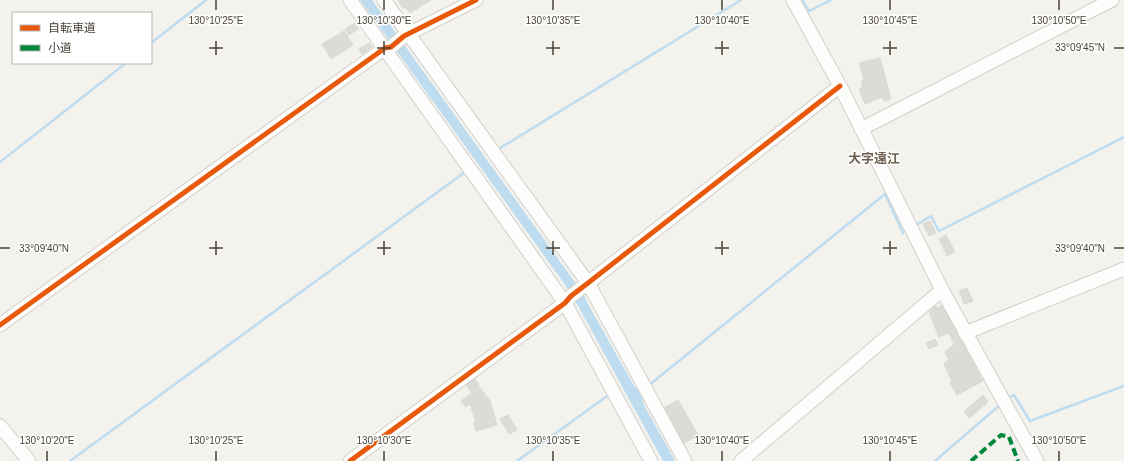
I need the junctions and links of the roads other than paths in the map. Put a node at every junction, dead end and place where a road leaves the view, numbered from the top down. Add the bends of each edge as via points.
1 (350, 0) edge
2 (384, 0) edge
3 (476, 0) edge
4 (793, 0) edge
5 (1112, 0) edge
6 (406, 34) junction
7 (388, 48) junction
8 (840, 86) junction
9 (861, 129) junction
10 (1124, 269) edge
11 (586, 284) junction
12 (942, 290) junction
13 (568, 300) junction
14 (0, 325) edge
15 (965, 333) junction
16 (0, 426) edge
17 (29, 461) edge
18 (350, 461) edge
19 (651, 461) edge
20 (685, 461) edge
21 (741, 461) edge
22 (1037, 461) edge

1 - 7 street
2 - 6 street
3 - 6 street
4 - 8 street
5 - 9 street
6 - 7 street
6 - 11 street
7 - 13 street
7 - 14 street
8 - 9 street
8 - 11 street
9 - 12 street
10 - 15 street
11 - 13 street
11 - 20 street
12 - 15 street
12 - 21 street
13 - 18 street
13 - 19 street
15 - 22 street
16 - 17 street

